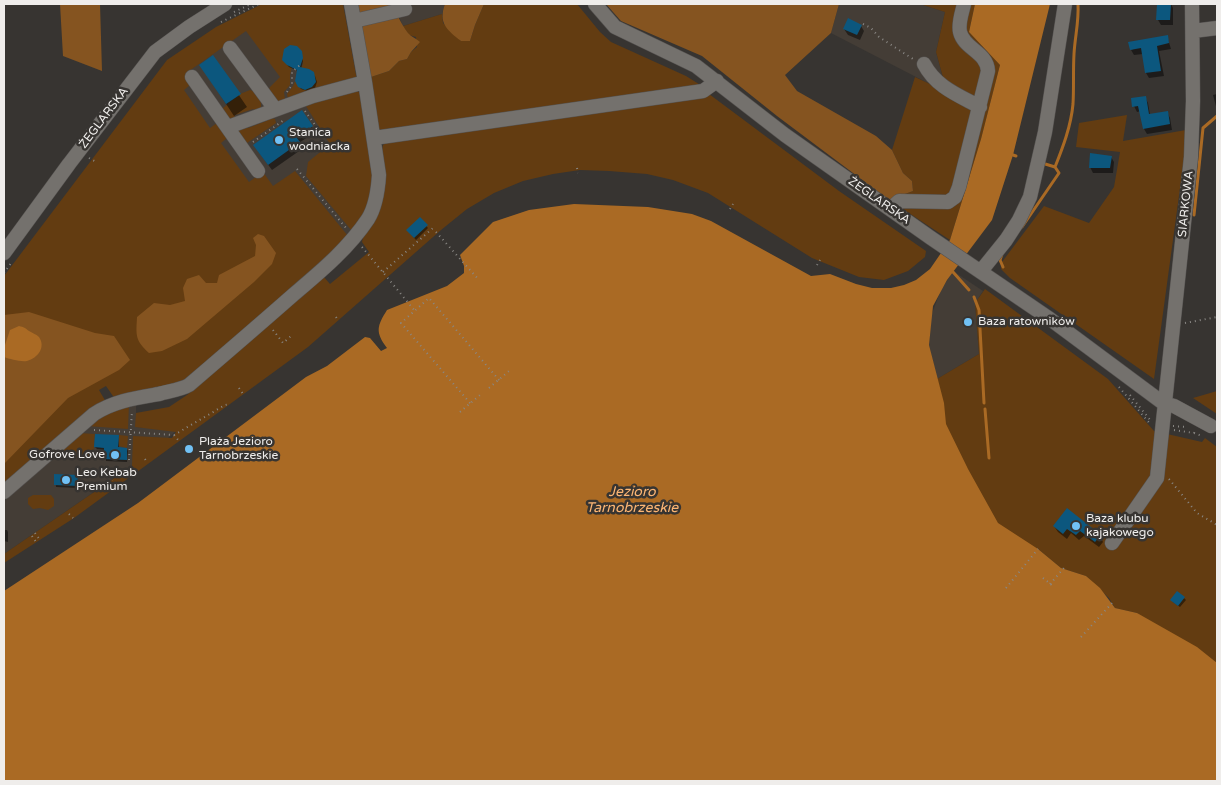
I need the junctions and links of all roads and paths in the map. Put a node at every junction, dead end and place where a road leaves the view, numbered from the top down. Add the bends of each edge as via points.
1 (225, 4) edge
2 (251, 4) edge
3 (259, 4) edge
4 (351, 4) edge
5 (595, 4) edge
6 (964, 4) edge
7 (1065, 4) edge
8 (1192, 4) edge
9 (405, 9) dead end
10 (220, 19) dead end
11 (354, 21) junction
12 (863, 24) dead end
13 (216, 25) dead end
14 (1217, 28) edge
15 (1193, 31) junction
16 (230, 48) dead end
17 (924, 64) joint
18 (300, 65) dead end
19 (192, 77) dead end
20 (717, 81) junction
21 (365, 82) junction
22 (292, 98) junction
23 (980, 107) junction
24 (275, 109) junction
25 (289, 117) dead end
26 (228, 127) junction
27 (320, 132) dead end
28 (374, 138) junction
29 (243, 149) junction
30 (577, 168) dead end
31 (297, 169) dead end
32 (258, 171) dead end
33 (578, 173) dead end
34 (733, 204) dead end
35 (730, 209) dead end
36 (890, 209) junction
37 (433, 228) dead end
38 (436, 232) dead end
39 (354, 237) junction
40 (8, 258) edge
41 (820, 260) dead end
42 (817, 265) dead end
43 (4, 267) edge
44 (977, 268) junction
45 (383, 272) junction
46 (4, 273) edge
47 (479, 280) dead end
48 (415, 311) junction
49 (336, 317) dead end
50 (1217, 317) edge
51 (265, 320) junction
52 (339, 321) dead end
53 (1173, 326) junction
54 (291, 336) dead end
55 (509, 371) dead end
56 (498, 380) junction
57 (1115, 382) dead end
58 (239, 388) dead end
59 (489, 388) dead end
60 (243, 394) dead end
61 (480, 395) dead end
62 (132, 399) junction
63 (470, 403) junction
64 (1164, 403) junction
65 (230, 404) dead end
66 (460, 412) dead end
67 (77, 428) junction
68 (1189, 428) dead end
69 (1157, 429) dead end
70 (1204, 429) junction
71 (131, 432) junction
72 (1194, 433) junction
73 (174, 435) junction
74 (179, 441) dead end
75 (145, 459) dead end
76 (129, 460) dead end
77 (148, 463) dead end
78 (127, 469) dead end
79 (132, 475) dead end
80 (1157, 475) junction
81 (113, 480) dead end
82 (115, 486) junction
83 (110, 491) dead end
84 (4, 492) edge
85 (120, 492) dead end
86 (70, 514) dead end
87 (73, 518) dead end
88 (1217, 525) edge
89 (35, 533) dead end
90 (32, 536) dead end
91 (40, 540) dead end
92 (36, 542) dead end
93 (1112, 543) dead end
94 (1038, 549) dead end
95 (1064, 568) dead end
96 (1043, 578) dead end
97 (1050, 584) junction
98 (1053, 586) dead end
99 (1006, 588) dead end
100 (1113, 602) dead end
101 (1081, 637) dead end

1 - 40 street, ŻEGLARSKA via 155,52 69,164
2 - 10 path
3 - 13 path
4 - 11 street
5 - 20 street, ŻEGLARSKA via 621,31 678,56
6 - 23 street via 959,26 962,38 988,66
7 - 44 street via 1045,132 1030,196 1006,240
8 - 15 street, SIARKOWA
9 - 11 street
11 - 21 street
12 - 17 path via 879,38
14 - 15 street
15 - 53 street, SIARKOWA via 1191,157
16 - 24 street
17 - 23 street via 941,86
18 - 22 path via 292,72
19 - 26 street
20 - 28 street via 702,91
20 - 36 street, ŻEGLARSKA via 785,135
21 - 22 street
21 - 28 street
22 - 24 street
22 - 27 path
23 - 36 street via 955,197 939,203 899,201
24 - 26 street
25 - 29 path
26 - 29 street
28 - 39 street via 378,169 375,205
29 - 32 street
30 - 33 path
31 - 39 path
34 - 35 path
36 - 44 street, ŻEGLARSKA
37 - 45 path
38 - 47 path
39 - 45 path
39 - 51 street via 344,250
40 - 43 path
40 - 46 path
41 - 42 path
44 - 64 street, ŻEGLARSKA
45 - 48 path
48 - 56 path via 429,298
48 - 63 path via 401,322
49 - 52 path
50 - 53 path
51 - 54 path via 283,342
51 - 62 street via 184,388
53 - 64 street, SIARKOWA
55 - 56 path
56 - 59 path
57 - 69 path via 1142,416
58 - 60 path
61 - 63 path
62 - 67 street via 103,408
62 - 71 path
63 - 66 path
64 - 70 street, ŻEGLARSKA via 1182,410
64 - 80 street, SIARKOWA
65 - 73 path
67 - 71 path
67 - 84 street
68 - 72 path via 1166,428
70 - 72 path
70 - 72 path
71 - 73 path
71 - 76 path
73 - 74 path
75 - 77 path
78 - 79 path
80 - 88 path via 1169,479 1197,513
80 - 93 street
81 - 82 path
82 - 83 path via 112,489 107,484
82 - 85 path
86 - 87 path
89 - 91 path
90 - 92 path
94 - 99 path
95 - 97 path
96 - 97 path
97 - 98 path
100 - 101 path

